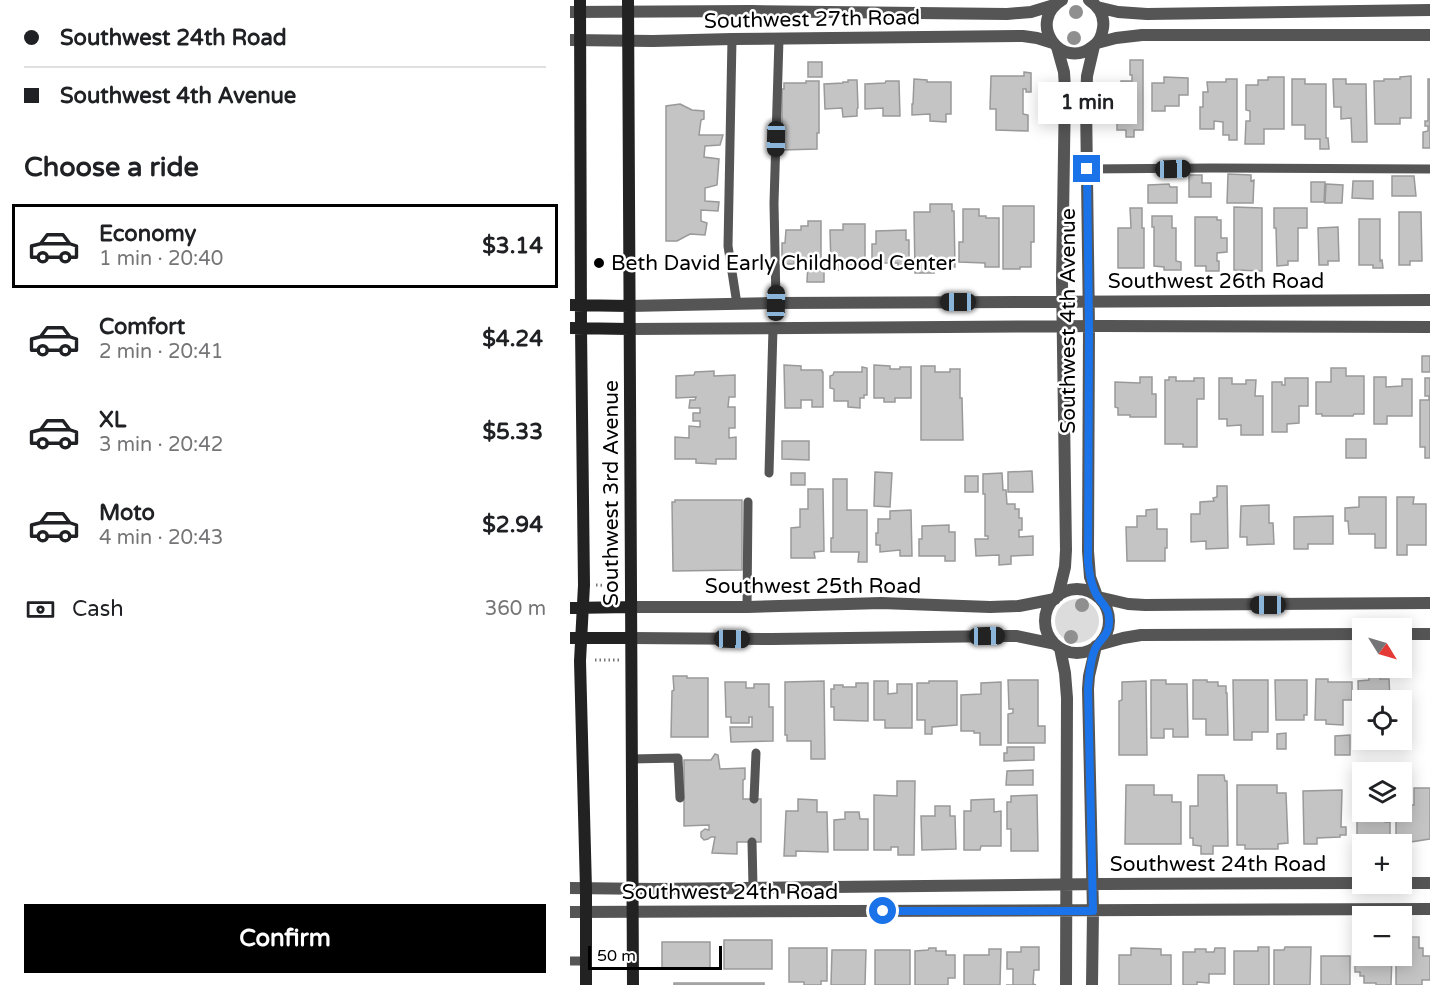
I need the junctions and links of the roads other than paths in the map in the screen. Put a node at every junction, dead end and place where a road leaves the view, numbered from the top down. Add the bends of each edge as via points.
1 (1059, 2) edge
2 (1093, 2) edge
3 (628, 6) edge
4 (751, 6) edge
5 (577, 8) edge
6 (1430, 10) edge
7 (1430, 35) edge
8 (732, 39) junction
9 (779, 39) junction
10 (576, 40) edge
11 (628, 41) junction
12 (1096, 44) junction
13 (1055, 45) junction
14 (1087, 169) junction
15 (1430, 169) edge
16 (1430, 300) edge
17 (1089, 301) junction
18 (1063, 302) junction
19 (737, 303) junction
20 (776, 303) junction
21 (576, 305) edge
22 (629, 306) junction
23 (1063, 327) junction
24 (1089, 327) junction
25 (1430, 327) edge
26 (576, 328) edge
27 (773, 328) junction
28 (629, 329) junction
29 (769, 473) dead end
30 (748, 502) dead end
31 (1097, 596) junction
32 (1056, 597) junction
33 (1430, 603) edge
34 (584, 607) junction
35 (631, 607) junction
36 (747, 607) junction
37 (570, 608) edge
38 (1352, 634) edge
39 (1412, 634) edge
40 (1430, 634) edge
41 (576, 638) edge
42 (631, 638) junction
43 (1057, 646) junction
44 (1097, 646) junction
45 (756, 753) dead end
46 (632, 759) junction
47 (680, 798) dead end
48 (754, 800) dead end
49 (752, 842) dead end
50 (1352, 883) edge
51 (1412, 883) edge
52 (1430, 883) edge
53 (1092, 884) junction
54 (1065, 885) junction
55 (753, 887) junction
56 (570, 888) edge
57 (586, 889) junction
58 (633, 889) junction
59 (1430, 909) edge
60 (585, 911) junction
61 (1065, 911) junction
62 (1093, 911) junction
63 (570, 912) edge
64 (633, 912) junction
65 (570, 961) edge
66 (586, 961) junction
67 (586, 985) edge
68 (633, 985) edge
69 (1066, 985) edge
70 (1092, 985) edge

1 - 4 street, Southwest 27th Road via 1038,10 1007,14
1 - 13 street, Southwest 4th Avenue via 1047,20
2 - 6 street via 1118,12 1147,14
2 - 12 street, Southwest 4th Avenue via 1103,21
3 - 4 street, Southwest 27th Road
3 - 5 street, Southwest 27th Road
3 - 11 main road, Southwest 3rd Avenue
5 - 10 main road, Southwest 3rd Avenue
7 - 12 street via 1142,35
8 - 9 street, Southwest 27th Road
8 - 11 street, Southwest 27th Road
8 - 19 lane via 728,246
9 - 13 street, Southwest 27th Road via 1023,36
9 - 20 lane via 774,203
10 - 11 street, Southwest 27th Road
10 - 21 main road, Southwest 3rd Avenue
11 - 22 main road, Southwest 3rd Avenue
12 - 13 street, Southwest 27th Road via 1080,53
12 - 14 street, Southwest 4th Avenue via 1086,84
13 - 18 street, Southwest 4th Avenue via 1065,89
14 - 15 lane
14 - 17 street, Southwest 4th Avenue
16 - 17 street, Southwest 26th Road
17 - 18 street, Southwest 26th Road
17 - 24 street, Southwest 4th Avenue
18 - 20 street, Southwest 26th Road
18 - 23 street, Southwest 4th Avenue
19 - 20 street, Southwest 26th Road
19 - 22 street, Southwest 26th Road
21 - 22 main road, Southwest 26th Road
21 - 26 main road, Southwest 3rd Avenue
22 - 28 main road, Southwest 3rd Avenue
23 - 24 street
23 - 27 street
23 - 32 street, Southwest 4th Avenue via 1066,550
24 - 25 street
24 - 31 street, Southwest 4th Avenue via 1088,550 1090,577
26 - 28 main road
26 - 34 main road, Southwest 3rd Avenue
27 - 28 street
27 - 29 lane
28 - 35 main road, Southwest 3rd Avenue
30 - 36 lane
31 - 32 street via 1077,589
31 - 33 street via 1150,605
31 - 44 street via 1108,612 1109,624
32 - 36 street, Southwest 25th Road via 999,607 881,603
32 - 43 street via 1045,621
34 - 35 main road, Southwest 25th Road
34 - 37 main road, Southwest 25th Road
34 - 41 main road, Southwest 3rd Avenue
35 - 36 street, Southwest 25th Road
35 - 42 main road, Southwest 3rd Avenue
38 - 44 street via 1141,635
39 - 40 street
41 - 42 main road
41 - 57 main road, Southwest 3rd Avenue via 580,661
42 - 43 street via 1017,636
42 - 46 main road, Southwest 3rd Avenue
43 - 44 street via 1078,653
43 - 54 street via 1067,698
44 - 53 street via 1088,689
45 - 48 lane
46 - 47 lane via 678,758
46 - 58 main road, Southwest 3rd Avenue
49 - 55 lane
50 - 53 street, Southwest 24th Road
51 - 52 street
53 - 54 street, Southwest 24th Road
53 - 62 street
54 - 55 street, Southwest 24th Road
54 - 61 street
55 - 58 street, Southwest 24th Road
56 - 57 street, Southwest 24th Road
57 - 58 street, Southwest 24th Road
57 - 60 main road, Southwest 3rd Avenue
58 - 64 main road, Southwest 3rd Avenue
59 - 62 street, Southwest 24th Road
60 - 63 street, Southwest 24th Road
60 - 64 street, Southwest 24th Road
60 - 66 main road, Southwest 3rd Avenue
61 - 62 street, Southwest 24th Road
61 - 64 street, Southwest 24th Road
61 - 69 street
62 - 70 street
64 - 68 main road, Southwest 3rd Avenue
65 - 66 lane
66 - 67 main road, Southwest 3rd Avenue

